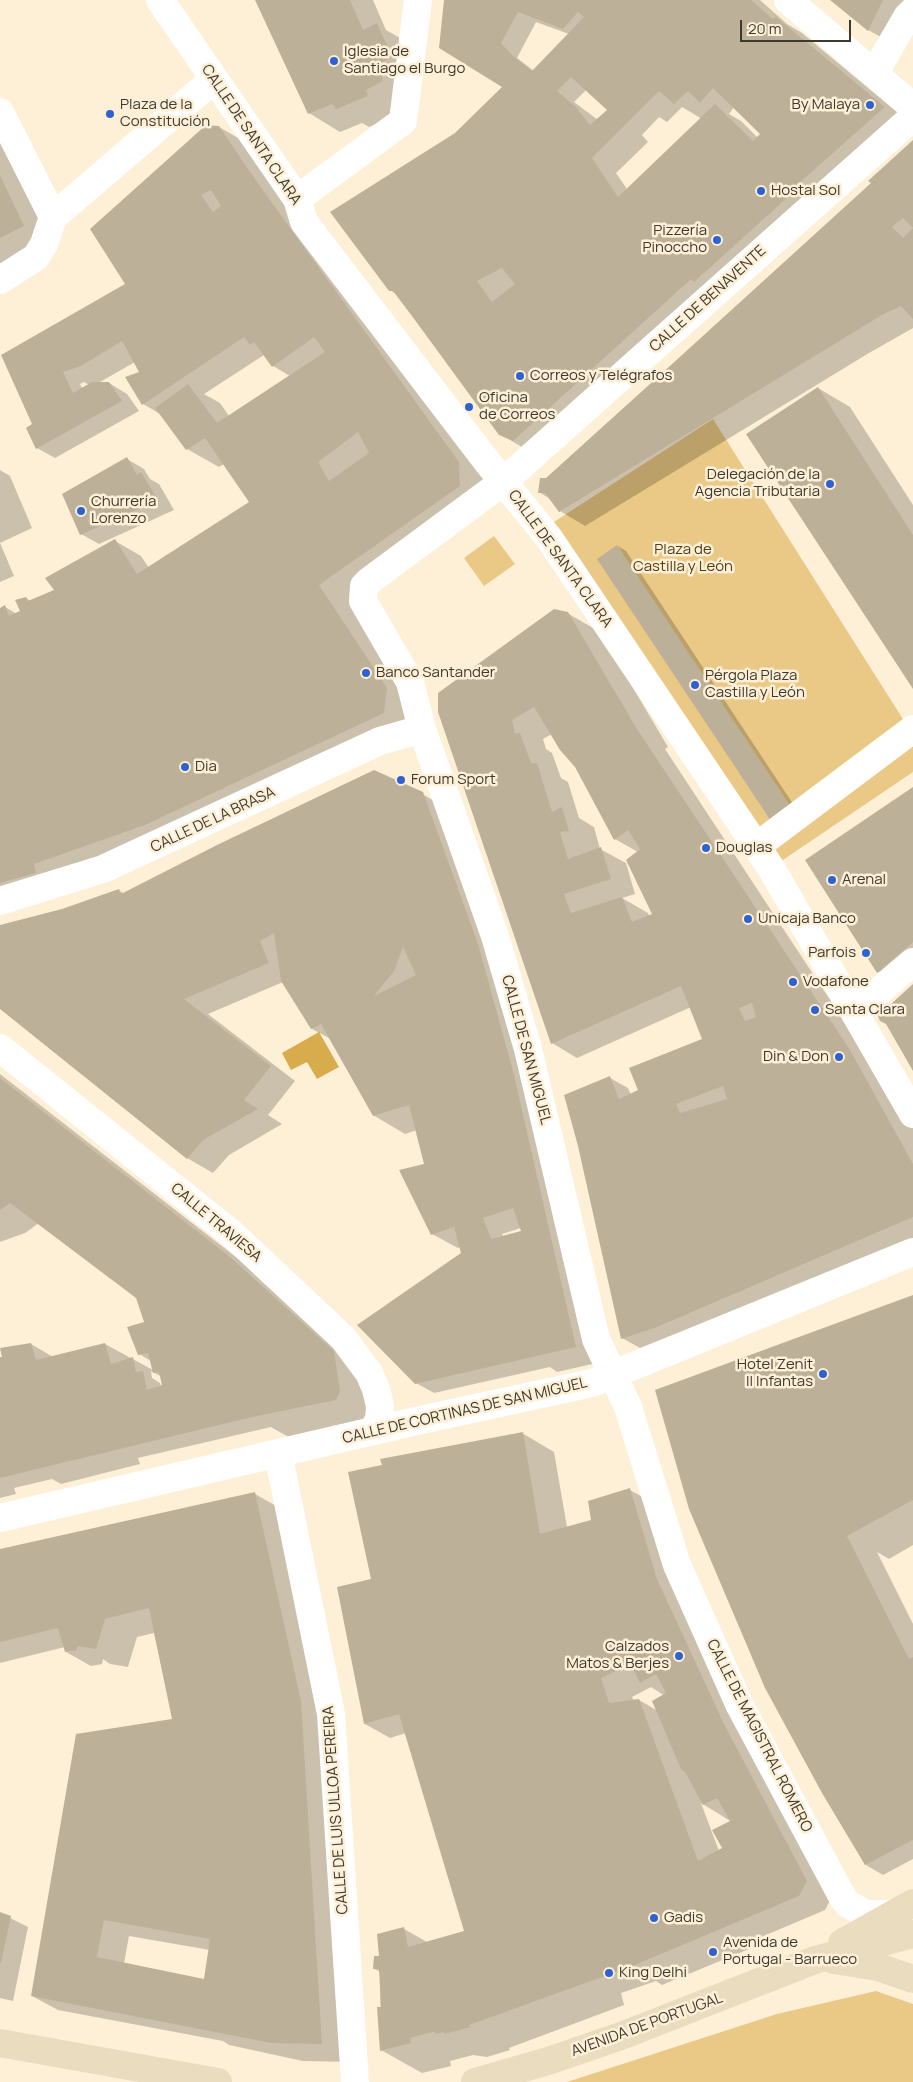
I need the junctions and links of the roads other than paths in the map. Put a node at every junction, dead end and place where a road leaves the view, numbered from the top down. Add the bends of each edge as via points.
1 (160, 0) edge
2 (418, 0) edge
3 (788, 0) edge
4 (913, 11) edge
5 (874, 74) junction
6 (214, 79) junction
7 (913, 107) edge
8 (0, 112) edge
9 (913, 117) edge
10 (298, 199) junction
11 (51, 224) junction
12 (0, 280) edge
13 (504, 480) junction
14 (422, 729) junction
15 (913, 729) edge
16 (757, 846) junction
17 (0, 901) edge
18 (913, 962) edge
19 (853, 1008) junction
20 (0, 1048) edge
21 (913, 1114) edge
22 (913, 1252) edge
23 (613, 1376) junction
24 (372, 1431) junction
25 (278, 1453) junction
26 (0, 1518) edge
27 (904, 1909) edge
28 (913, 1934) edge
29 (816, 1960) junction
30 (913, 1979) edge
31 (0, 2043) edge
32 (218, 2082) edge
33 (355, 2082) edge
34 (476, 2082) edge

1 - 6 street, CALLE DE SANTA CLARA
2 - 10 street via 403,122
3 - 5 street
4 - 5 street
5 - 7 street
6 - 10 street, CALLE DE SANTA CLARA
6 - 11 street
8 - 11 street
9 - 13 street, CALLE DE BENAVENTE
10 - 13 street, CALLE DE SANTA CLARA via 304,222
11 - 12 street via 36,257
13 - 14 street, CALLE DE BENAVENTE via 364,586 365,607 407,674
13 - 16 street, CALLE DE SANTA CLARA via 549,538
14 - 17 street, CALLE DE LA BRASA via 380,741 103,869
14 - 23 street, CALLE DE SAN MIGUEL via 495,936 528,1049 596,1339
15 - 16 street
16 - 19 street, CALLE DE SANTA CLARA
18 - 19 street
19 - 21 street, CALLE DE SANTA CLARA
20 - 24 street, CALLE TRAVIESA via 232,1234 343,1338 369,1373 376,1389 379,1420
22 - 23 street, CALLE DE CORTINAS DE SAN MIGUEL
23 - 24 street, CALLE DE CORTINAS DE SAN MIGUEL via 568,1389
23 - 27 street, CALLE DE MAGISTRAL ROMERO via 628,1407 678,1565 753,1731 848,1904 866,1914
24 - 25 street, CALLE DE CORTINAS DE SAN MIGUEL
25 - 26 street, CALLE DE CORTINAS DE SAN MIGUEL
25 - 33 street, CALLE DE LUIS ULLOA PEREIRA via 331,1714
27 - 29 main road, AVENIDA DE PORTUGAL
28 - 29 main road, AVENIDA DE PORTUGAL
29 - 30 main road via 857,1962
29 - 34 main road, AVENIDA DE PORTUGAL via 621,2036
31 - 32 main road

